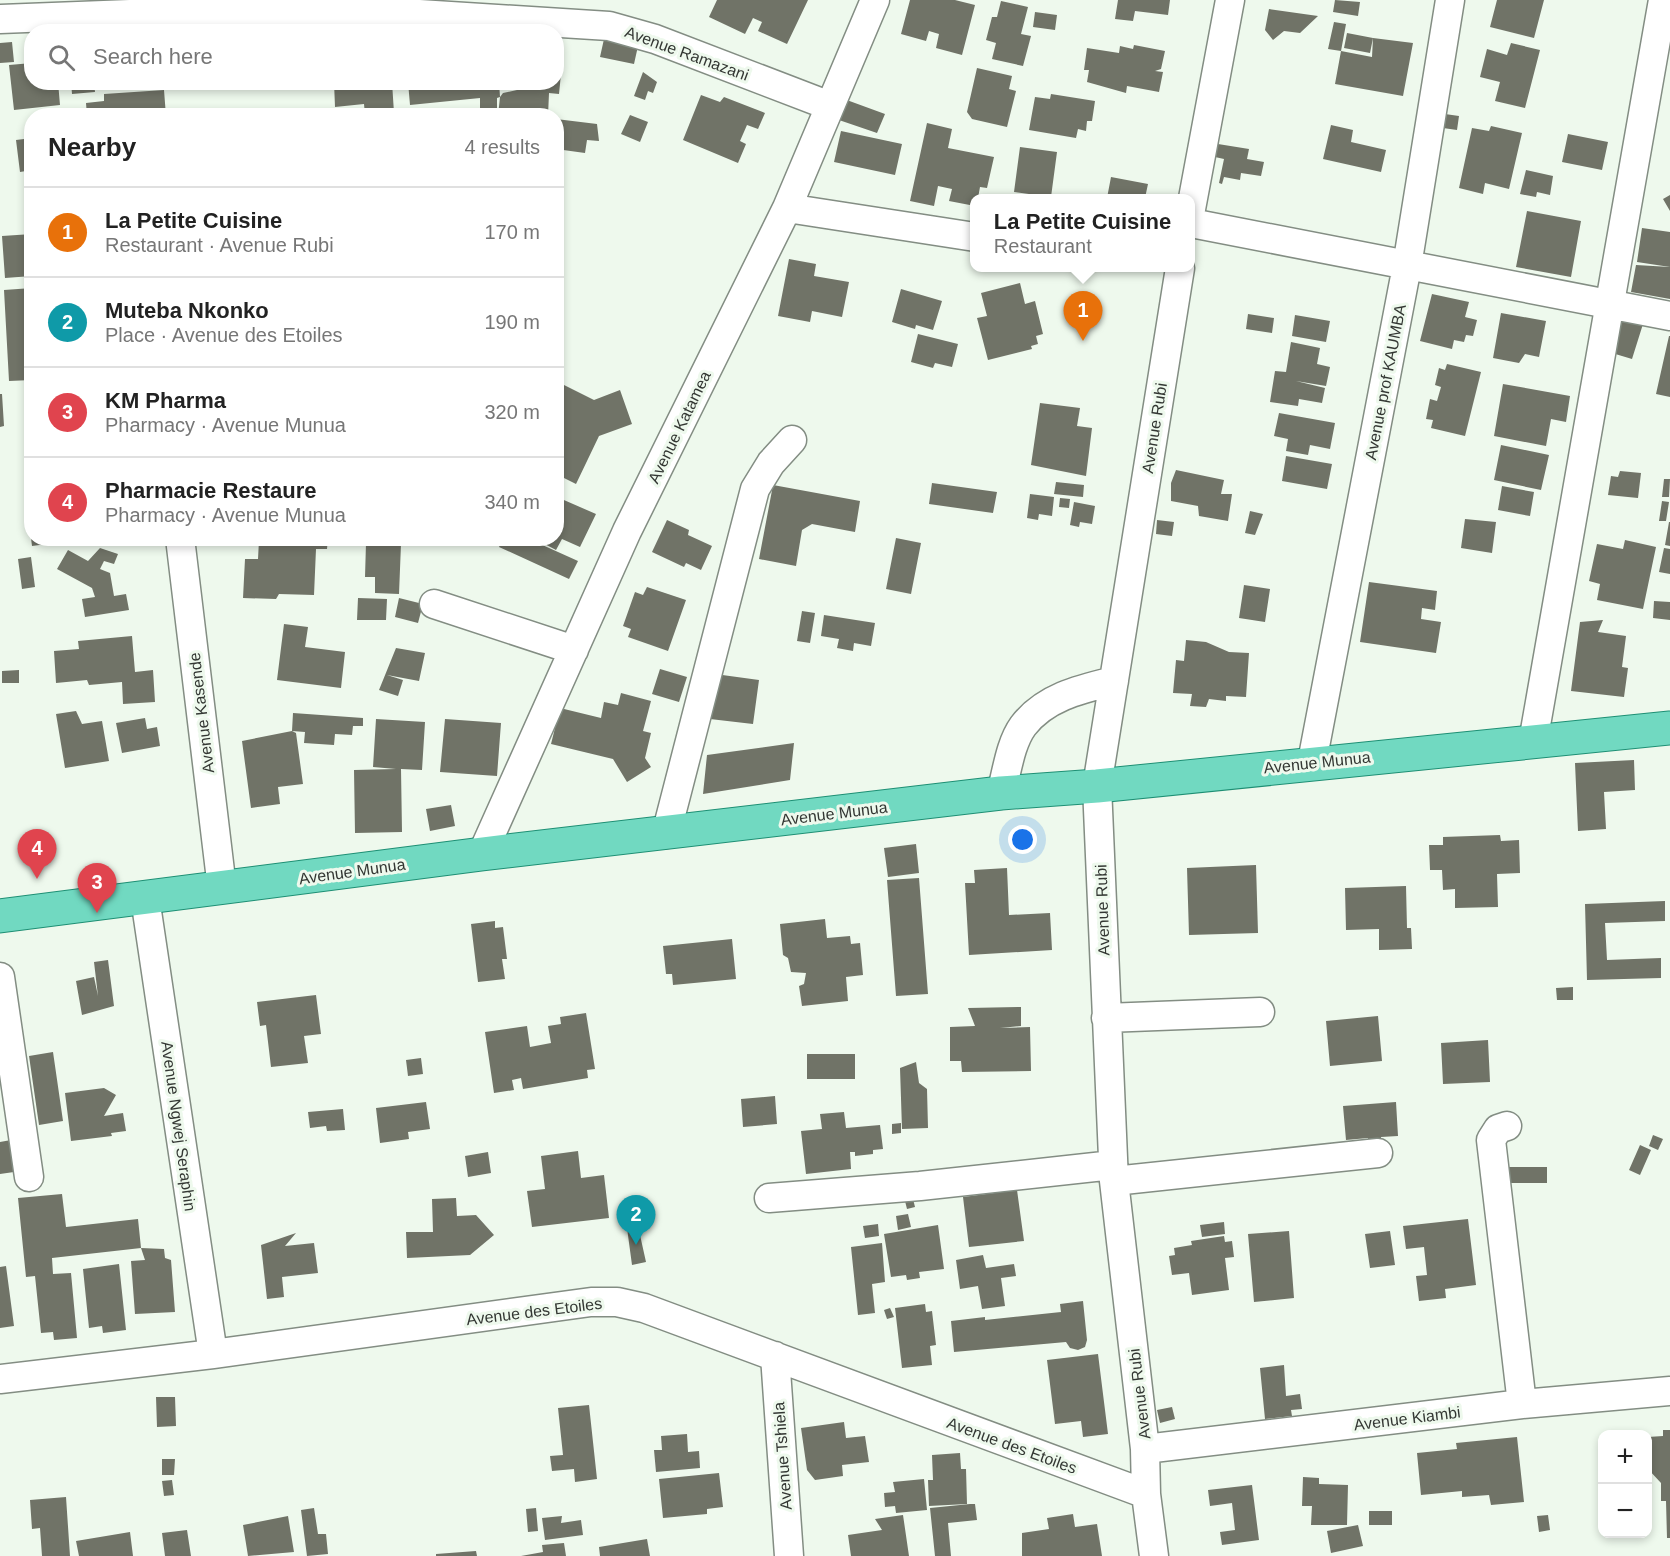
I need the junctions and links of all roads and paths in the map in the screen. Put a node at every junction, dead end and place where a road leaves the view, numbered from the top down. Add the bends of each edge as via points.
1 (875, 0) edge
2 (1230, 0) edge
3 (1450, 0) edge
4 (1663, 0) edge
5 (129, 7) edge
6 (0, 19) edge
7 (830, 106) junction
8 (1194, 194) edge
9 (787, 207) junction
10 (1195, 224) edge
11 (970, 236) edge
12 (1407, 266) junction
13 (1176, 272) edge
14 (1608, 305) junction
15 (1670, 316) edge
16 (792, 440) dead end
17 (181, 546) edge
18 (434, 604) dead end
19 (574, 650) junction
20 (1114, 681) junction
21 (1670, 728) edge
22 (1533, 742) junction
23 (1312, 762) junction
24 (1097, 786) junction
25 (1001, 793) junction
26 (666, 834) junction
27 (483, 854) junction
28 (222, 888) junction
29 (145, 898) junction
30 (0, 916) edge
31 (0, 977) edge
32 (1260, 1012) dead end
33 (1106, 1018) junction
34 (1506, 1126) dead end
35 (1378, 1153) dead end
36 (1113, 1173) junction
37 (29, 1177) dead end
38 (769, 1198) dead end
39 (213, 1353) junction
40 (775, 1356) junction
41 (0, 1379) edge
42 (1670, 1392) edge
43 (1522, 1404) junction
44 (1145, 1449) junction
45 (1146, 1494) junction
46 (789, 1556) edge
47 (1154, 1556) edge

1 - 7 street, Avenue Katamea
2 - 8 street
3 - 12 street, Avenue prof KAUMBA
4 - 14 street
5 - 6 street, Avenue Ramazani
5 - 7 street, Avenue Ramazani via 419,14 609,26 655,39
7 - 9 street, Avenue Katamea
9 - 11 street
9 - 19 street, Avenue Katamea via 627,531
10 - 12 street
12 - 14 street
12 - 23 street, Avenue prof KAUMBA
13 - 20 street, Avenue Rubi
14 - 15 street
14 - 22 street
16 - 26 street via 755,489
17 - 28 street, Avenue Kasende
18 - 19 street
19 - 27 street, Avenue Katamea
20 - 24 street, Avenue Rubi
20 - 25 street via 1060,696 1024,725
21 - 22 main road, Avenue Munua
22 - 23 main road, Avenue Munua
23 - 24 main road, Avenue Munua
24 - 25 main road, Avenue Munua
24 - 33 street, Avenue Rubi
25 - 26 main road, Avenue Munua
26 - 27 main road, Avenue Munua
27 - 28 main road, Avenue Munua
28 - 29 main road, Avenue Munua
29 - 30 main road, Avenue Munua
29 - 39 street, Avenue Ngwej Seraphin
31 - 37 street
32 - 33 street
33 - 36 street, Avenue Rubi
34 - 43 street via 1498,1129 1491,1140
35 - 36 street
36 - 38 street
36 - 44 street, Avenue Rubi
39 - 40 street, Avenue des Etoiles via 591,1302 617,1302 644,1308
39 - 41 street, Avenue des Etoiles
40 - 45 street, Avenue des Etoiles
40 - 46 street, Avenue Tshiela
42 - 43 street, Avenue Kiambi
43 - 44 street, Avenue Kiambi
44 - 45 street, Avenue Rubi
45 - 47 street, Avenue Rubi

